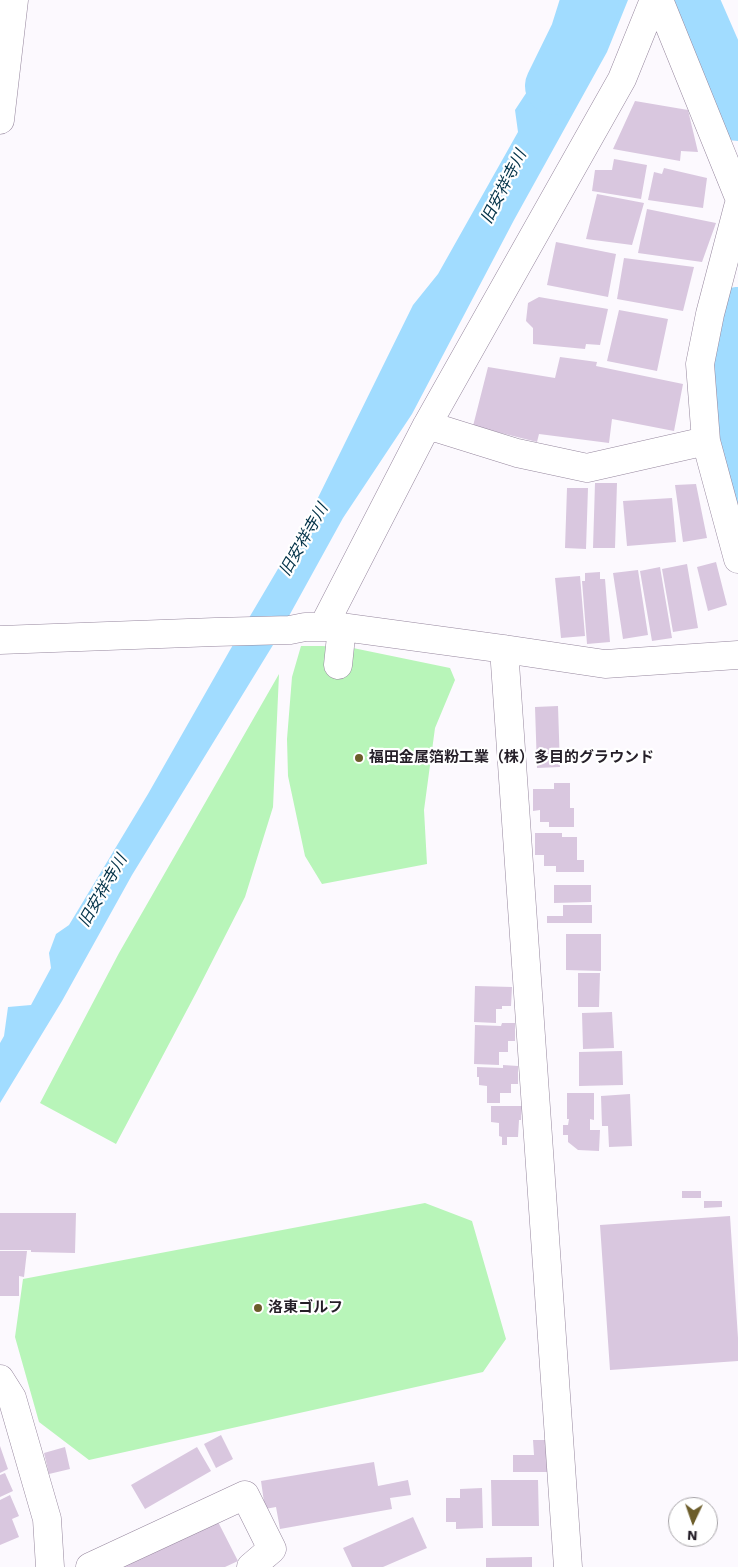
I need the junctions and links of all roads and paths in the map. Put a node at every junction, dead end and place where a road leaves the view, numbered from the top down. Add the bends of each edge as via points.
1 (14, 0) edge
2 (654, 0) edge
3 (659, 0) edge
4 (0, 120) edge
5 (738, 195) edge
6 (738, 207) edge
7 (427, 425) junction
8 (706, 441) junction
9 (738, 559) edge
10 (333, 627) junction
11 (0, 640) edge
12 (504, 649) junction
13 (738, 655) edge
14 (338, 665) dead end
15 (0, 1379) edge
16 (50, 1567) edge
17 (90, 1567) edge
18 (251, 1567) edge
19 (568, 1567) edge

1 - 4 street
2 - 7 street via 622,80
3 - 5 street
6 - 8 street via 700,364
7 - 8 street via 517,453 587,468
7 - 10 street
8 - 9 street
10 - 11 street
10 - 12 street
10 - 14 street
12 - 13 street via 605,664
12 - 19 street
15 - 16 street via 12,1398 47,1519
17 - 18 street via 245,1495 272,1549

